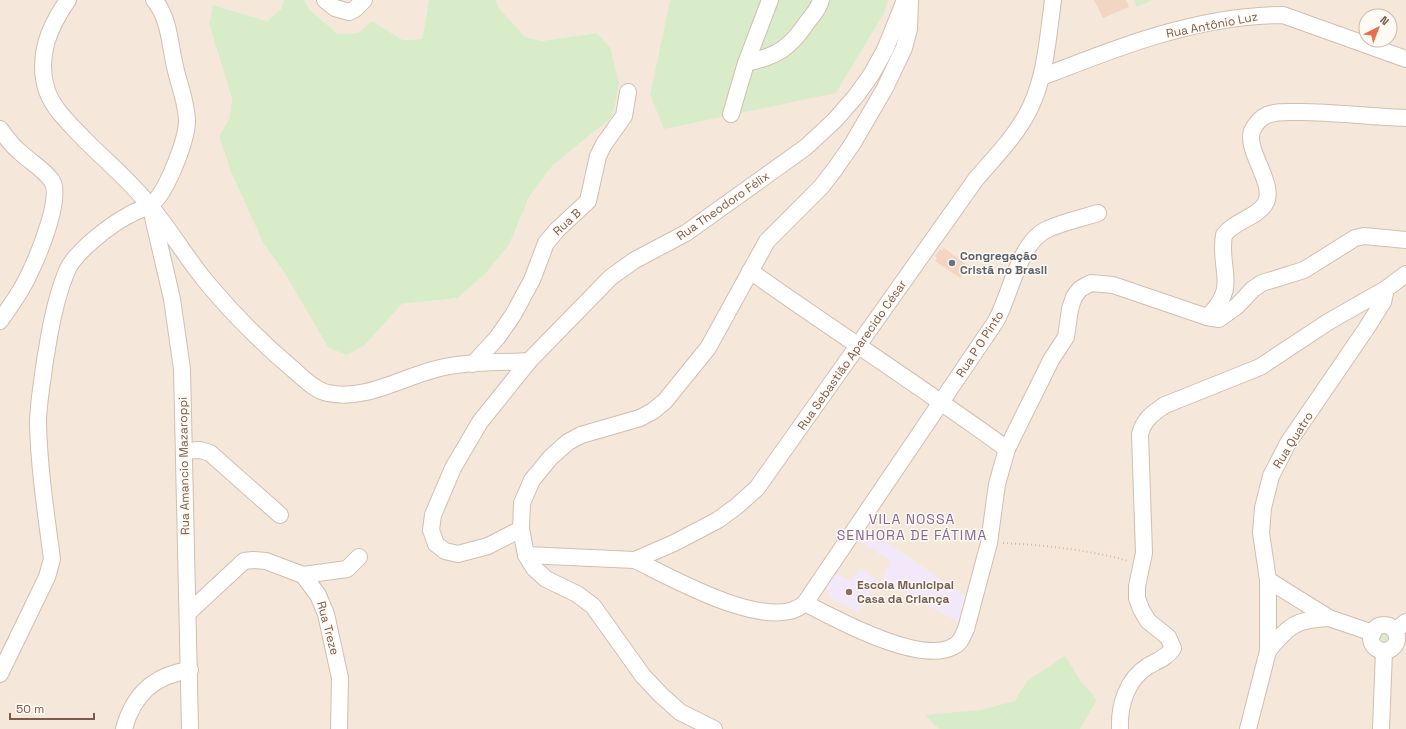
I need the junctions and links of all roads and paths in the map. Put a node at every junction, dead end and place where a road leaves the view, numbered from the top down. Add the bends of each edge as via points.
1 (68, 0) edge
2 (154, 0) edge
3 (325, 0) edge
4 (364, 0) edge
5 (770, 0) edge
6 (821, 0) edge
7 (905, 0) edge
8 (910, 0) edge
9 (1053, 0) edge
10 (1406, 59) edge
11 (746, 63) junction
12 (1042, 77) junction
13 (628, 92) dead end
14 (731, 114) dead end
15 (1406, 118) edge
16 (0, 129) edge
17 (150, 205) junction
18 (1098, 213) dead end
19 (1406, 240) edge
20 (753, 266) junction
21 (1406, 274) edge
22 (1386, 289) junction
23 (1207, 317) junction
24 (0, 321) edge
25 (857, 346) junction
26 (529, 360) junction
27 (473, 364) junction
28 (942, 402) junction
29 (1007, 448) junction
30 (184, 451) junction
31 (280, 515) dead end
32 (521, 529) junction
33 (990, 543) junction
34 (526, 555) junction
35 (359, 557) dead end
36 (635, 560) junction
37 (1142, 564) junction
38 (303, 575) junction
39 (1268, 580) junction
40 (804, 603) junction
41 (188, 613) junction
42 (1328, 618) junction
43 (1401, 627) edge
44 (1373, 633) junction
45 (1268, 651) junction
46 (1384, 651) junction
47 (190, 670) junction
48 (0, 674) edge
49 (124, 729) edge
50 (190, 729) edge
51 (339, 729) edge
52 (714, 729) edge
53 (1120, 729) edge
54 (1248, 729) edge
55 (1381, 729) edge

1 - 17 street via 57,17 44,46 42,58 52,104
2 - 17 street via 165,20 187,122 184,138 166,182
3 - 4 street via 335,8 348,12
5 - 11 street
6 - 11 street via 798,36 787,48 766,59
7 - 26 street, Rua Theodoro Félix via 885,50 871,75 835,120 806,147 686,233 635,260 611,277
8 - 20 street via 909,28 904,48 885,88 853,143 820,187 768,241
9 - 12 street, Rua Sebastião Aparecido César
10 - 12 street, Rua Antônio Luz via 1283,15 1262,15 1225,20 1143,39
11 - 14 street
12 - 25 street, Rua Sebastião Aparecido César via 1030,108 1014,134 976,179
13 - 27 street, Rua B via 624,116 598,156 588,201 546,243 532,280 513,315 497,338
15 - 23 street via 1321,112 1277,112 1258,121 1251,140 1266,185 1266,203 1224,235 1224,296 1221,303
16 - 24 street via 18,151 44,172 56,191 55,205 32,268
17 - 27 street via 204,278 236,314 282,360 314,387 326,393 344,395 367,392 436,369
17 - 30 street, Rua Amancio Mazaroppi via 177,330 182,369
17 - 48 street via 130,214 104,232 74,260 65,274 50,328 38,422 52,559 47,577
18 - 28 street, Rua P O Pinto via 1048,229 1034,239 1022,254 1005,304 996,321
19 - 23 street via 1364,236 1355,238 1304,270 1262,283 1220,319
20 - 25 street
20 - 32 street via 708,348 666,401 640,418 581,435 568,442 551,457 525,492
21 - 22 street
22 - 37 street via 1328,322 1260,367 1165,405 1143,424 1140,434 1144,546
22 - 39 street, Rua Quatro via 1382,302 1288,443 1271,476 1263,508 1261,533
23 - 29 street via 1113,285 1090,283 1080,289 1070,309 1066,337 1051,360
25 - 28 street
25 - 36 street, Rua Sebastião Aparecido César via 757,488 718,520
26 - 27 street
26 - 32 street, Rua Theodoro Félix via 480,422 453,468 433,515 431,530 436,544 445,551 458,554 488,546
28 - 29 street
28 - 40 street, Rua P O Pinto
29 - 33 street via 997,484
30 - 31 street via 200,450 210,453
30 - 41 street, Rua Amancio Mazaroppi
32 - 34 street
33 - 37 path via 1035,545 1097,553
33 - 40 street via 966,629 956,646 948,649 919,649 878,639
34 - 36 street, Rua Sebastião Aparecido César
34 - 52 street via 538,573 578,594 593,606 643,676 661,695 680,712
35 - 38 street via 347,569
36 - 40 street via 732,605 785,612 793,611
37 - 53 street via 1137,586 1141,610 1148,620 1168,637 1173,648 1165,657 1146,668 1134,679 1124,697
38 - 41 street via 266,561 244,561
38 - 51 street, Rua Treze via 318,595 326,614 340,678
39 - 42 street
39 - 45 street, Rua Quatro
41 - 47 street, Rua Amancio Mazaroppi
42 - 44 street
42 - 45 street via 1302,620 1291,626
43 - 44 street via 1385,625 1378,627
43 - 46 street via 1392,648
44 - 46 street via 1374,645
45 - 54 street, Rua Quatro
46 - 55 street
47 - 49 street via 174,673 155,682 142,693 128,714
47 - 50 street, Rua Amancio Mazaroppi

